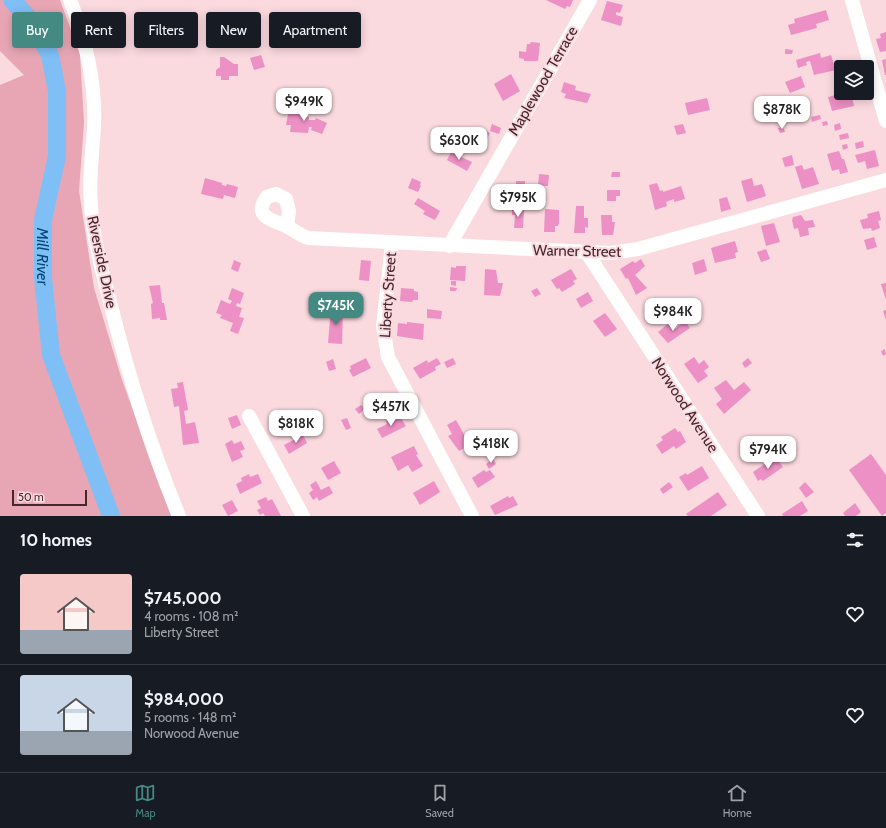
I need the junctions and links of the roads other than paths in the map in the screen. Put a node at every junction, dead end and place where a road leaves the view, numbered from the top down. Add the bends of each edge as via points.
1 (70, 0) edge
2 (590, 0) edge
3 (852, 0) edge
4 (886, 121) edge
5 (886, 180) edge
6 (287, 226) dead end
7 (392, 244) junction
8 (449, 246) junction
9 (587, 253) junction
10 (249, 416) dead end
11 (180, 516) edge
12 (303, 516) edge
13 (472, 516) edge
14 (758, 516) edge

1 - 11 street, Riverside Drive via 84,44 93,96 90,202 96,247 137,400
2 - 8 street, Maplewood Terrace
3 - 4 street
5 - 9 street, Warner Street via 631,251 611,254
6 - 7 street, Warner Street via 296,234 308,238
7 - 8 street, Warner Street
7 - 13 street, Liberty Street via 383,326 388,357
8 - 9 street, Warner Street
9 - 14 street, Norwood Avenue
10 - 12 street

